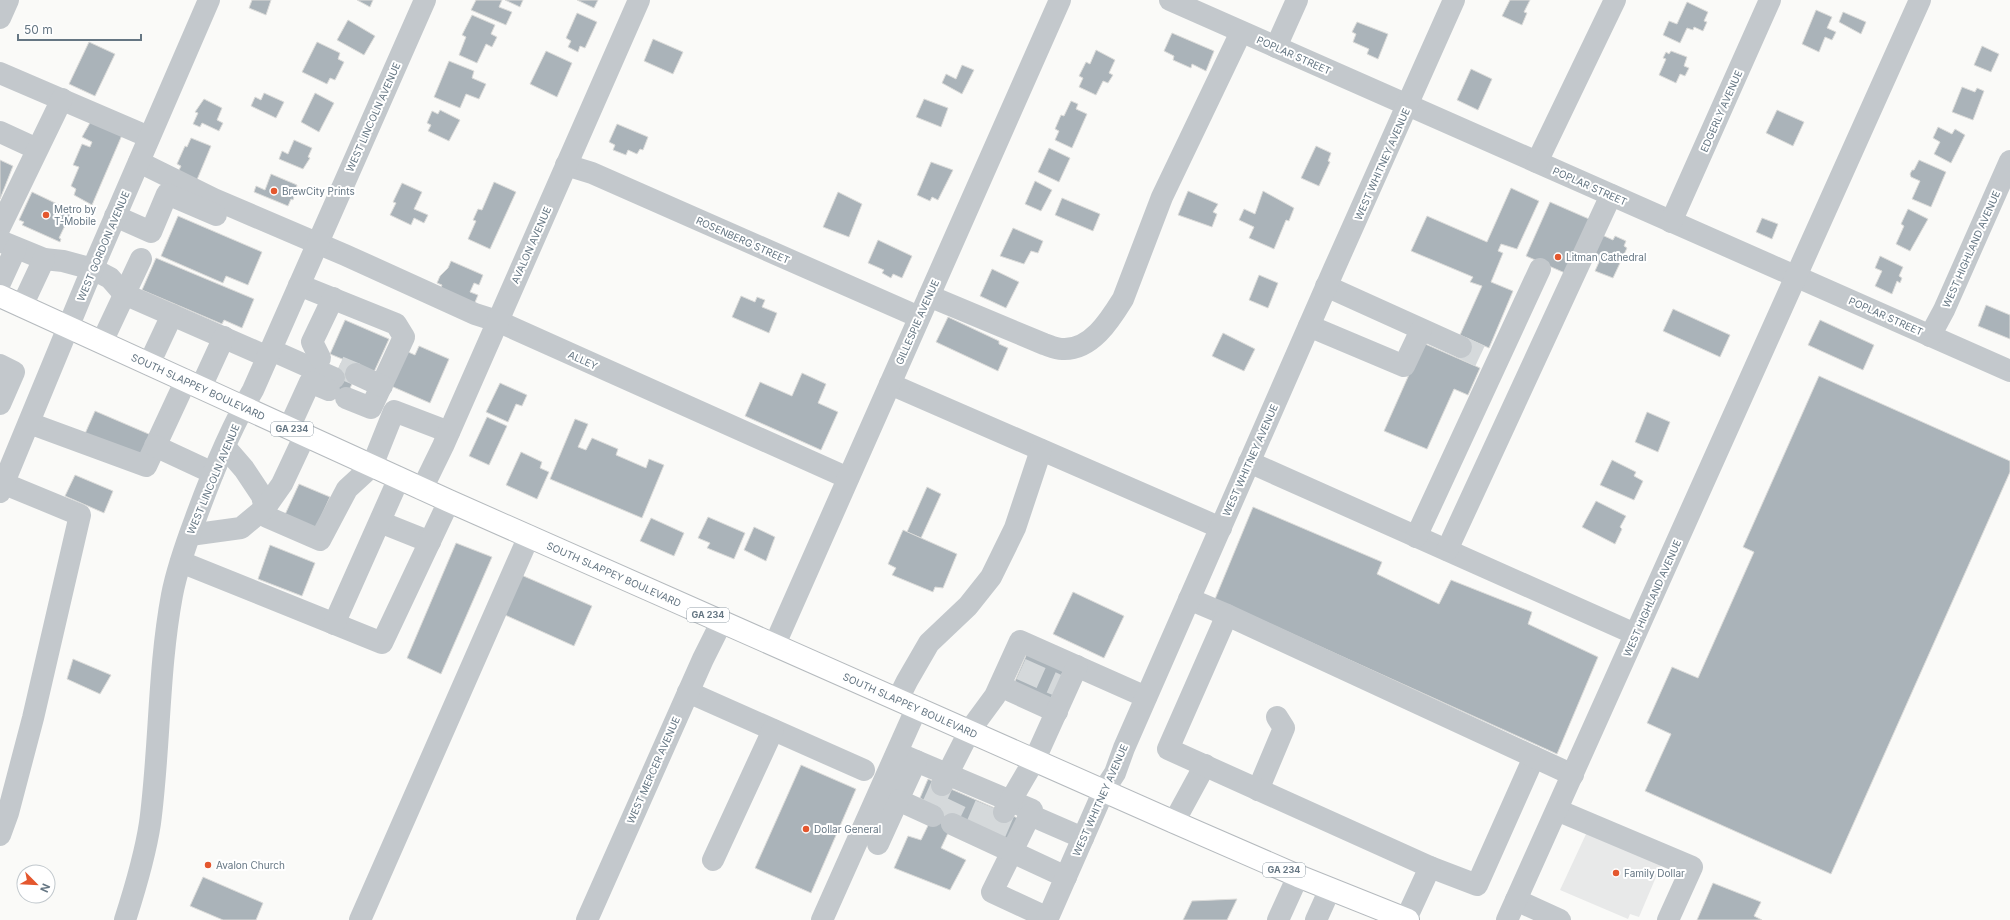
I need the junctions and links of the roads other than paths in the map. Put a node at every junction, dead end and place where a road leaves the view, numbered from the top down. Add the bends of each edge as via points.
1 (8, 0) edge
2 (209, 0) edge
3 (425, 0) edge
4 (639, 0) edge
5 (1060, 0) edge
6 (1170, 0) edge
7 (1297, 0) edge
8 (1454, 0) edge
9 (1615, 0) edge
10 (1770, 0) edge
11 (1920, 0) edge
12 (0, 18) edge
13 (1241, 32) junction
14 (1276, 47) junction
15 (0, 73) edge
16 (62, 100) junction
17 (1408, 105) junction
18 (0, 132) edge
19 (149, 138) junction
20 (37, 149) junction
21 (2010, 160) edge
22 (139, 162) junction
23 (1537, 162) junction
24 (566, 165) junction
25 (1611, 195) junction
26 (115, 216) junction
27 (1671, 222) junction
28 (236, 223) dead end
29 (0, 227) edge
30 (318, 243) junction
31 (8, 244) edge
32 (44, 259) junction
33 (141, 259) dead end
34 (93, 269) junction
35 (1540, 269) dead end
36 (1796, 277) junction
37 (0, 284) edge
38 (299, 285) junction
39 (1326, 286) junction
40 (124, 294) junction
41 (0, 296) edge
42 (929, 296) junction
43 (333, 298) junction
44 (22, 306) junction
45 (172, 315) junction
46 (919, 317) junction
47 (497, 322) junction
48 (1309, 326) junction
49 (69, 328) junction
50 (1420, 330) junction
51 (1930, 336) junction
52 (224, 337) junction
53 (102, 342) junction
54 (1461, 347) tunnel mouth
55 (269, 354) junction
56 (1489, 359) junction
57 (150, 364) junction
58 (0, 365) edge
59 (2010, 371) edge
60 (1527, 375) junction
61 (333, 378) junction
62 (193, 384) junction
63 (890, 384) junction
64 (0, 404) edge
65 (243, 407) junction
66 (29, 423) junction
67 (297, 432) junction
68 (449, 432) junction
69 (155, 446) junction
70 (225, 447) junction
71 (1042, 450) junction
72 (1249, 462) junction
73 (372, 466) junction
74 (213, 474) junction
75 (399, 478) junction
76 (848, 478) junction
77 (1, 485) edge
78 (422, 489) junction
79 (449, 501) junction
80 (265, 508) junction
81 (380, 522) junction
82 (1220, 528) junction
83 (190, 535) junction
84 (529, 536) junction
85 (1416, 537) junction
86 (430, 542) junction
87 (1447, 550) junction
88 (181, 562) junction
89 (1189, 599) junction
90 (1227, 615) junction
91 (722, 621) junction
92 (334, 624) junction
93 (1636, 634) junction
94 (775, 644) junction
95 (1077, 666) junction
96 (1000, 686) junction
97 (688, 692) junction
98 (1146, 697) junction
99 (908, 703) junction
100 (1057, 712) junction
101 (1277, 717) dead end
102 (773, 730) junction
103 (970, 730) junction
104 (906, 757) junction
105 (1534, 757) junction
106 (1035, 759) junction
107 (1205, 765) junction
108 (864, 770) dead end
109 (1573, 775) junction
110 (954, 783) junction
111 (1104, 790) junction
112 (1258, 790) junction
113 (898, 800) junction
114 (998, 802) junction
115 (1557, 810) junction
116 (1030, 816) junction
117 (1174, 822) junction
118 (0, 835) edge
119 (1083, 838) junction
120 (878, 844) dead end
121 (1011, 852) junction
122 (713, 860) dead end
123 (1430, 867) junction
124 (1298, 876) junction
125 (1066, 877) junction
126 (1330, 889) junction
127 (1516, 900) junction
128 (1047, 919) edge
129 (125, 920) edge
130 (360, 920) edge
131 (587, 920) edge
132 (822, 920) edge
133 (1278, 920) edge
134 (1316, 920) edge
135 (1407, 920) edge
136 (1507, 920) edge
137 (1560, 920) edge
138 (1668, 920) edge

1 - 12 street
2 - 19 street, WEST GORDON AVENUE
3 - 30 street, WEST LINCOLN AVENUE
4 - 24 street, AVALON AVENUE
5 - 42 street, GILLESPIE AVENUE
6 - 13 street, POPLAR STREET
7 - 14 street
8 - 17 street, WEST WHITNEY AVENUE
9 - 23 street
10 - 27 street, EDGERLY AVENUE
11 - 36 street, WEST HIGHLAND AVENUE
13 - 14 street, POPLAR STREET
13 - 42 street via 1162,197 1123,299 1091,341 1077,348 1062,349 1044,344
14 - 17 street, POPLAR STREET
15 - 16 street
16 - 19 street
16 - 20 street
17 - 23 street, POPLAR STREET
17 - 39 street, WEST WHITNEY AVENUE
18 - 20 street
19 - 22 street, WEST GORDON AVENUE
20 - 29 street
21 - 51 street, WEST HIGHLAND AVENUE
22 - 26 street, WEST GORDON AVENUE
22 - 30 street, ALLEY via 214,199
23 - 25 street, POPLAR STREET
24 - 46 street, ROSENBERG STREET via 592,173
24 - 47 street, AVALON AVENUE
25 - 27 street, POPLAR STREET
25 - 60 street
26 - 28 street via 151,232 167,194
26 - 34 street, WEST GORDON AVENUE
27 - 36 street, POPLAR STREET
30 - 38 street, WEST LINCOLN AVENUE
30 - 47 street, ALLEY
31 - 32 street
31 - 37 street
32 - 34 street
32 - 44 street
33 - 40 street
34 - 40 street via 110,278
34 - 49 street, WEST GORDON AVENUE
35 - 56 street
36 - 51 street, POPLAR STREET
36 - 93 street, WEST HIGHLAND AVENUE
38 - 43 street
38 - 55 street, WEST LINCOLN AVENUE
39 - 48 street, WEST WHITNEY AVENUE
39 - 50 street
40 - 45 street
40 - 53 street
41 - 44 main road, SOUTH SLAPPEY BOULEVARD / GA 234
42 - 46 street, GILLESPIE AVENUE
43 - 61 street via 312,342
43 - 61 street via 396,324 404,337 379,391
44 - 49 main road, SOUTH SLAPPEY BOULEVARD / GA 234
45 - 52 street
45 - 57 street
46 - 63 street, GILLESPIE AVENUE
47 - 68 street, AVALON AVENUE
47 - 76 street, ALLEY
48 - 50 street via 1404,366
48 - 72 street, WEST WHITNEY AVENUE
49 - 53 main road, SOUTH SLAPPEY BOULEVARD / GA 234
49 - 66 street, WEST GORDON AVENUE
50 - 54 street
51 - 59 street, POPLAR STREET
52 - 55 street
52 - 62 street
53 - 57 main road, SOUTH SLAPPEY BOULEVARD / GA 234
55 - 61 street
55 - 65 street, WEST LINCOLN AVENUE
56 - 60 street
56 - 85 street
57 - 62 main road, SOUTH SLAPPEY BOULEVARD / GA 234
58 - 64 street via 14,372
60 - 87 street
61 - 67 street
62 - 65 main road, SOUTH SLAPPEY BOULEVARD / GA 234
62 - 69 street
63 - 71 street
63 - 76 street, GILLESPIE AVENUE
65 - 67 main road, SOUTH SLAPPEY BOULEVARD / GA 234
65 - 70 street, WEST LINCOLN AVENUE
66 - 69 street via 146,466
66 - 77 street, WEST GORDON AVENUE
67 - 73 main road, SOUTH SLAPPEY BOULEVARD / GA 234
67 - 80 street via 282,484
68 - 73 street via 394,411
68 - 78 street, AVALON AVENUE
69 - 74 street
70 - 74 street, WEST LINCOLN AVENUE
70 - 80 street via 262,496
71 - 82 street
71 - 99 street via 1015,528 991,577 968,606 929,643 907,681
72 - 82 street, WEST WHITNEY AVENUE
72 - 85 street
73 - 75 main road, SOUTH SLAPPEY BOULEVARD / GA 234
73 - 80 street via 347,489 320,540 267,517
74 - 83 street, WEST LINCOLN AVENUE
75 - 78 main road, SOUTH SLAPPEY BOULEVARD / GA 234
75 - 81 street
76 - 94 street, GILLESPIE AVENUE
77 - 118 street via 80,515 33,718
78 - 79 main road, SOUTH SLAPPEY BOULEVARD / GA 234
79 - 84 main road, SOUTH SLAPPEY BOULEVARD / GA 234
79 - 86 street
80 - 83 street via 241,528
81 - 86 street
81 - 92 street
82 - 89 street, WEST WHITNEY AVENUE
83 - 88 street, WEST LINCOLN AVENUE
84 - 91 main road, SOUTH SLAPPEY BOULEVARD / GA 234
84 - 130 street
85 - 87 street
86 - 92 street via 382,643
87 - 93 street
88 - 92 street
88 - 129 street, WEST LINCOLN AVENUE via 172,594 163,667 150,824 138,882
89 - 90 street
89 - 98 street, WEST WHITNEY AVENUE
90 - 105 street
90 - 107 street via 1168,749
91 - 94 main road, SOUTH SLAPPEY BOULEVARD / GA 234
91 - 97 street, WEST MERCER AVENUE
93 - 109 street, WEST HIGHLAND AVENUE
94 - 99 main road, SOUTH SLAPPEY BOULEVARD / GA 234
95 - 96 street via 1020,641 1015,666
95 - 98 street
95 - 100 street via 1062,687
96 - 100 street
96 - 103 street
97 - 102 street
97 - 131 street, WEST MERCER AVENUE
98 - 111 street, WEST WHITNEY AVENUE via 1115,773
99 - 103 main road, SOUTH SLAPPEY BOULEVARD / GA 234
99 - 104 street
100 - 106 street
101 - 112 street via 1284,728
102 - 108 street
102 - 122 street
103 - 106 main road, SOUTH SLAPPEY BOULEVARD / GA 234
103 - 110 street
104 - 110 street
104 - 113 street
104 - 132 street
105 - 109 street
105 - 123 street via 1476,885
106 - 111 main road, SOUTH SLAPPEY BOULEVARD / GA 234
106 - 114 street
107 - 112 street
107 - 117 street
109 - 115 street, WEST HIGHLAND AVENUE
110 - 114 street
111 - 117 main road, SOUTH SLAPPEY BOULEVARD / GA 234
111 - 119 street, WEST WHITNEY AVENUE
112 - 123 street
113 - 120 street
113 - 121 street via 984,834
114 - 116 street via 1032,810
115 - 127 street, WEST HIGHLAND AVENUE
115 - 138 street via 1692,867
116 - 119 street
116 - 121 street
117 - 124 main road, SOUTH SLAPPEY BOULEVARD / GA 234
119 - 125 street, WEST WHITNEY AVENUE
121 - 125 street
121 - 128 street via 992,892
123 - 135 street
124 - 126 main road, SOUTH SLAPPEY BOULEVARD / GA 234
124 - 133 street
125 - 128 street, WEST WHITNEY AVENUE
126 - 134 street
126 - 135 main road, SOUTH SLAPPEY BOULEVARD / GA 234
127 - 136 street, WEST HIGHLAND AVENUE
127 - 137 street

